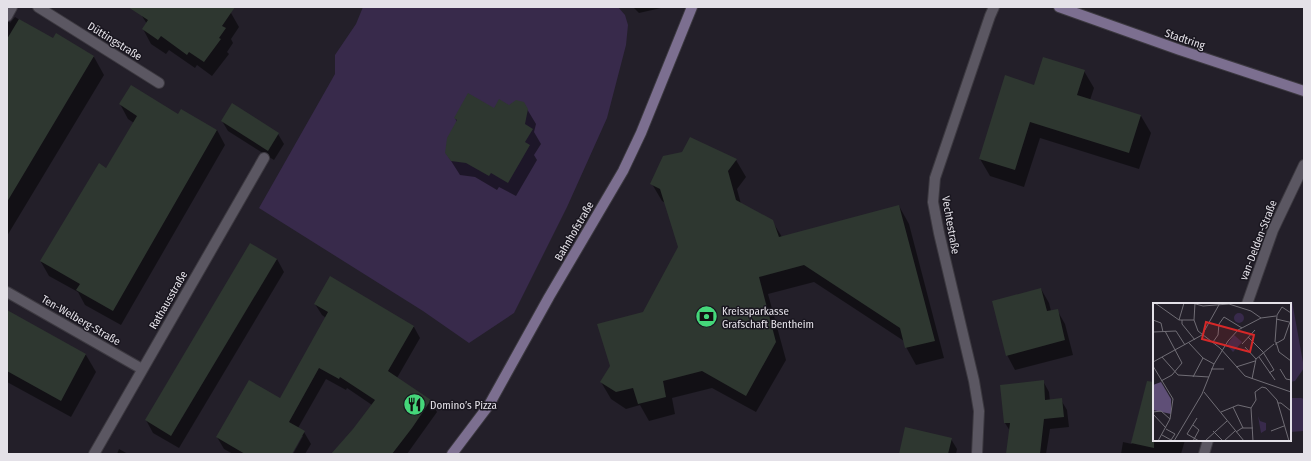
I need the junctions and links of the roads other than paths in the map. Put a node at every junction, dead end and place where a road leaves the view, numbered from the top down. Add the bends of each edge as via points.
1 (12, 7) edge
2 (38, 7) edge
3 (692, 7) edge
4 (994, 7) edge
5 (1059, 7) edge
6 (7, 16) edge
7 (159, 83) dead end
8 (1304, 91) edge
9 (264, 158) dead end
10 (1304, 165) edge
11 (7, 292) edge
12 (1247, 303) edge
13 (142, 369) junction
14 (1208, 441) edge
15 (94, 454) edge
16 (452, 454) edge
17 (977, 454) edge
18 (1204, 454) edge

1 - 6 street
2 - 7 street, Düttingstraße
3 - 16 street, Bahnhofstraße via 642,133 623,171 489,405
4 - 17 street, Vechtestraße via 935,178 933,202 974,381 979,411
5 - 8 street, Stadtring
9 - 13 street, Rathausstraße
10 - 12 street, van-Delden-Straße via 1273,230
11 - 13 street, Ten-Welberg-Straße
13 - 15 street, Rathausstraße
14 - 18 street

